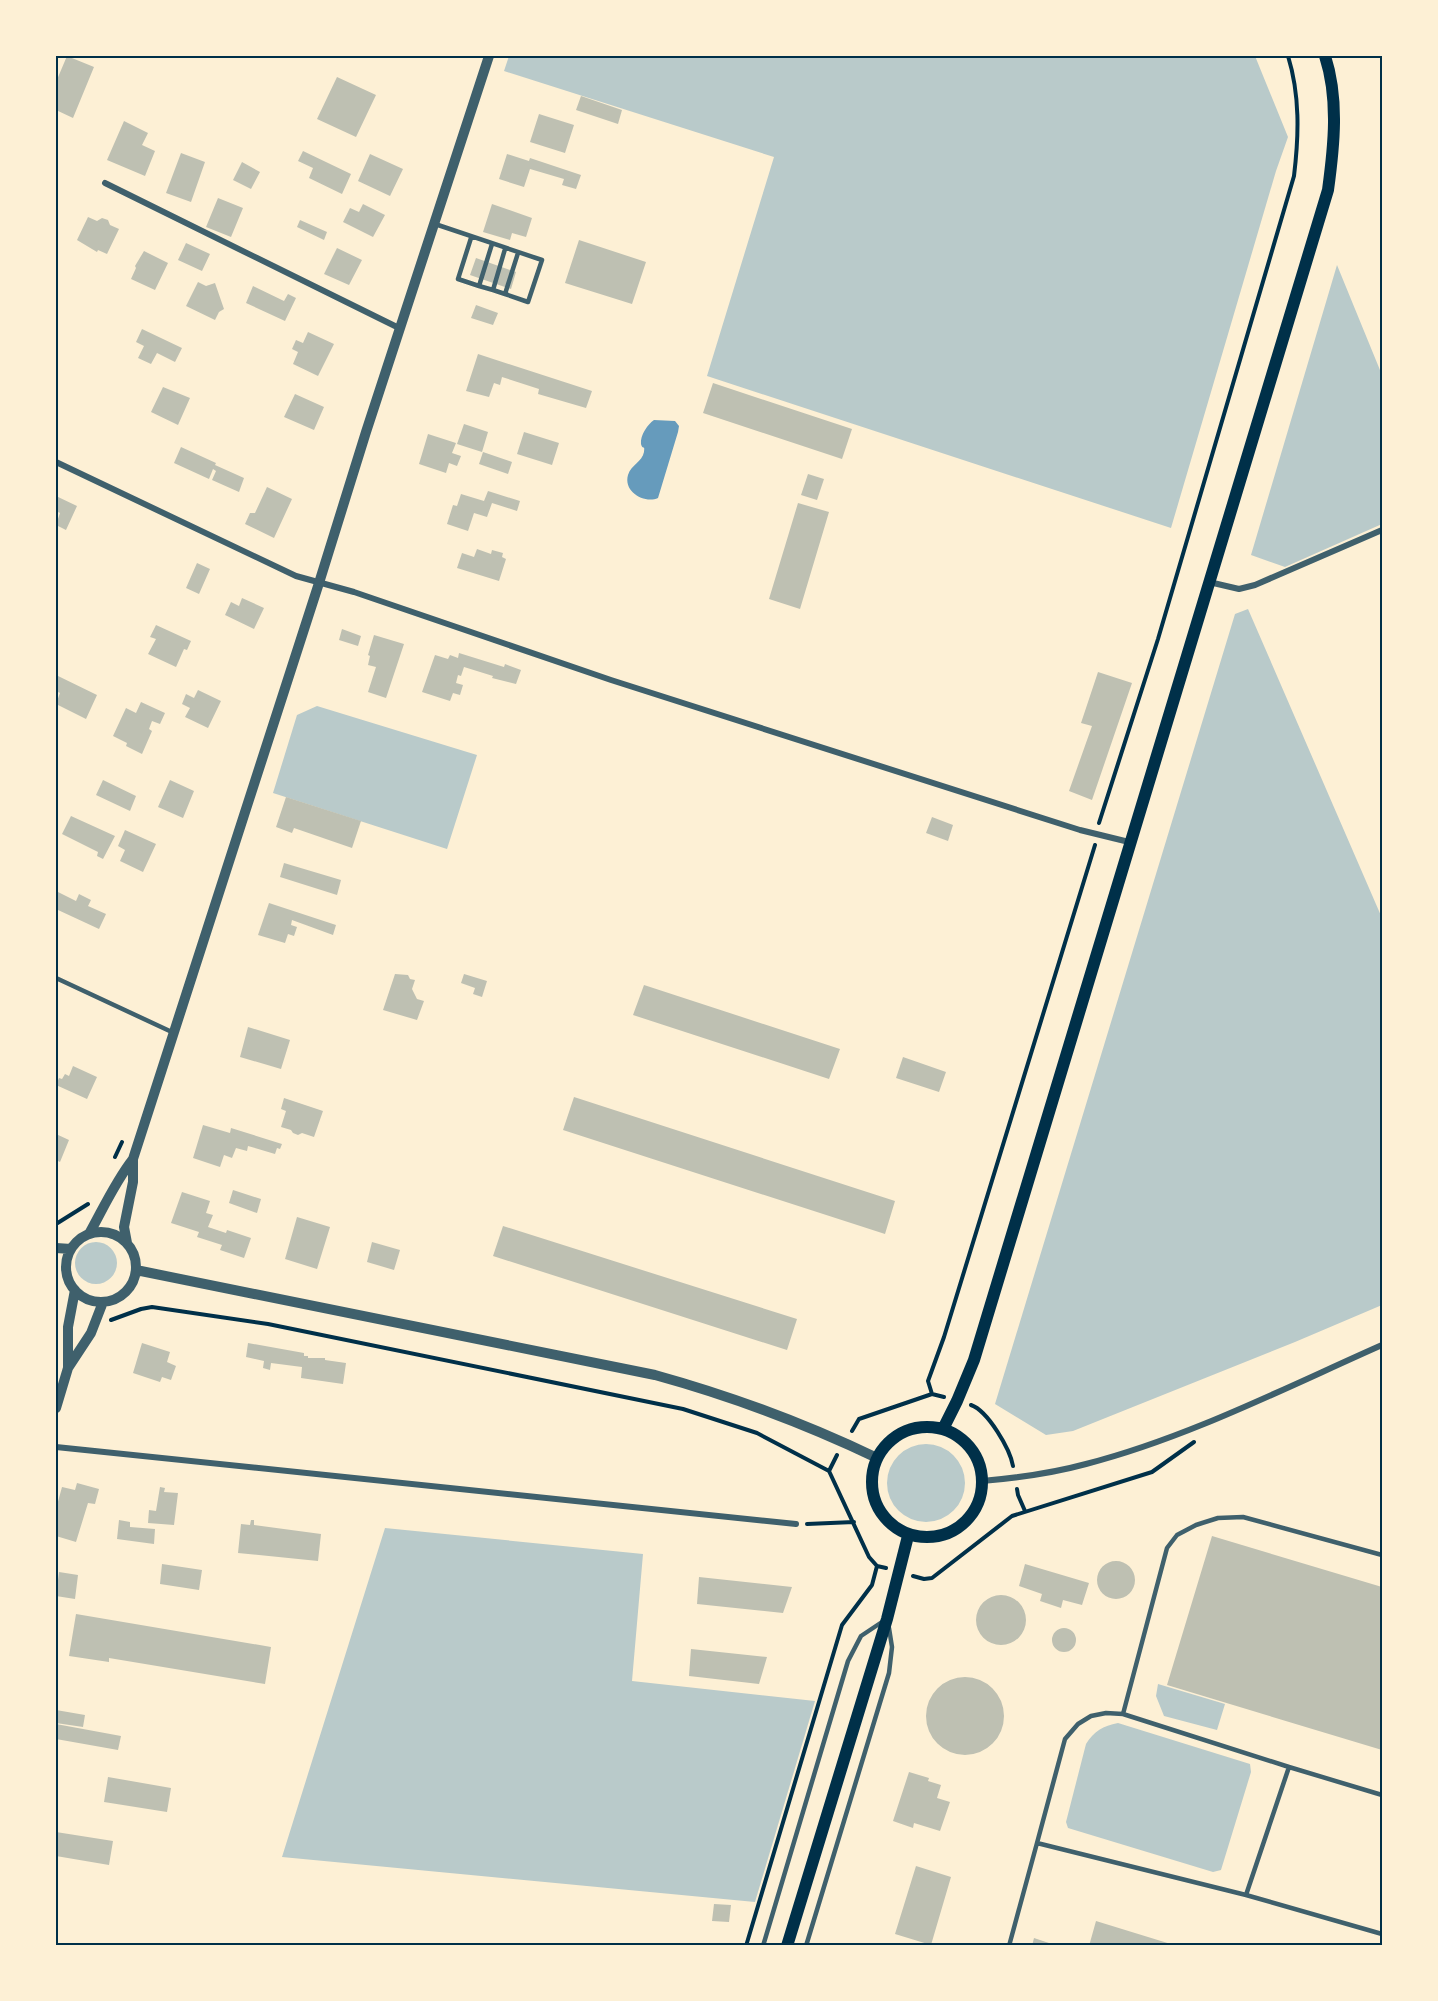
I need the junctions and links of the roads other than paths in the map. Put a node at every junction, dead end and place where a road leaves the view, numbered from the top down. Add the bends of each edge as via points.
1 (489, 56) edge
2 (1325, 56) edge
3 (105, 183) dead end
4 (435, 224) junction
5 (471, 238) junction
6 (492, 244) junction
7 (506, 249) junction
8 (518, 253) junction
9 (479, 286) junction
10 (493, 290) junction
11 (505, 294) junction
12 (401, 329) junction
13 (56, 462) edge
14 (1383, 530) edge
15 (1208, 582) junction
16 (319, 583) junction
17 (1129, 842) junction
18 (56, 978) edge
19 (174, 1033) junction
20 (133, 1159) junction
21 (89, 1234) junction
22 (127, 1243) junction
23 (56, 1248) edge
24 (71, 1249) junction
25 (136, 1270) junction
26 (56, 1274) edge
27 (72, 1287) junction
28 (103, 1302) junction
29 (1383, 1345) edge
30 (68, 1368) junction
31 (56, 1408) edge
32 (943, 1429) junction
33 (56, 1447) edge
34 (877, 1458) junction
35 (982, 1481) junction
36 (796, 1524) road end
37 (908, 1536) junction
38 (1383, 1555) edge
39 (887, 1619) junction
40 (1124, 1713) junction
41 (1289, 1767) junction
42 (1383, 1795) edge
43 (1037, 1843) junction
44 (1246, 1895) junction
45 (1383, 1934) edge
46 (763, 1946) edge
47 (787, 1946) edge
48 (806, 1946) edge
49 (1009, 1946) edge

1 - 4 street
2 - 15 main road via 1334,112 1328,190
3 - 12 street
4 - 5 lane
4 - 12 street
5 - 6 lane
5 - 9 lane via 458,279
6 - 7 lane
6 - 9 lane
7 - 8 lane
7 - 10 lane
8 - 11 lane
8 - 11 lane via 542,260 528,302
9 - 10 lane
10 - 11 lane
12 - 16 street
13 - 16 street via 296,576
14 - 15 street via 1255,585 1239,589
15 - 17 main road
16 - 17 street via 611,680
16 - 19 street
17 - 32 main road via 974,1360
18 - 19 lane
19 - 20 street
20 - 21 street via 119,1176
20 - 22 street via 133,1182 124,1227
21 - 22 street via 109,1233
21 - 24 street
22 - 25 street
23 - 24 street
24 - 27 street via 66,1272
25 - 28 street via 124,1293
25 - 34 street via 655,1375 720,1393
26 - 27 street
27 - 28 street via 81,1297
27 - 30 street
28 - 30 street via 91,1333
29 - 35 street via 1148,1445 1085,1464
30 - 31 street
32 - 34 main road via 919,1428 902,1433 887,1443
32 - 35 main road via 968,1446 978,1461
33 - 36 street
34 - 37 main road via 872,1492 878,1509
35 - 37 main road via 980,1498 971,1515 957,1528 940,1536
37 - 39 main road
38 - 40 lane via 1243,1517 1218,1518 1178,1535 1167,1548
39 - 46 lane via 861,1636 848,1661
39 - 47 main road
39 - 48 lane via 892,1647 889,1673
40 - 41 lane
40 - 43 lane via 1091,1716 1065,1739
41 - 42 lane
41 - 44 lane
43 - 44 lane
43 - 49 lane
44 - 45 lane

